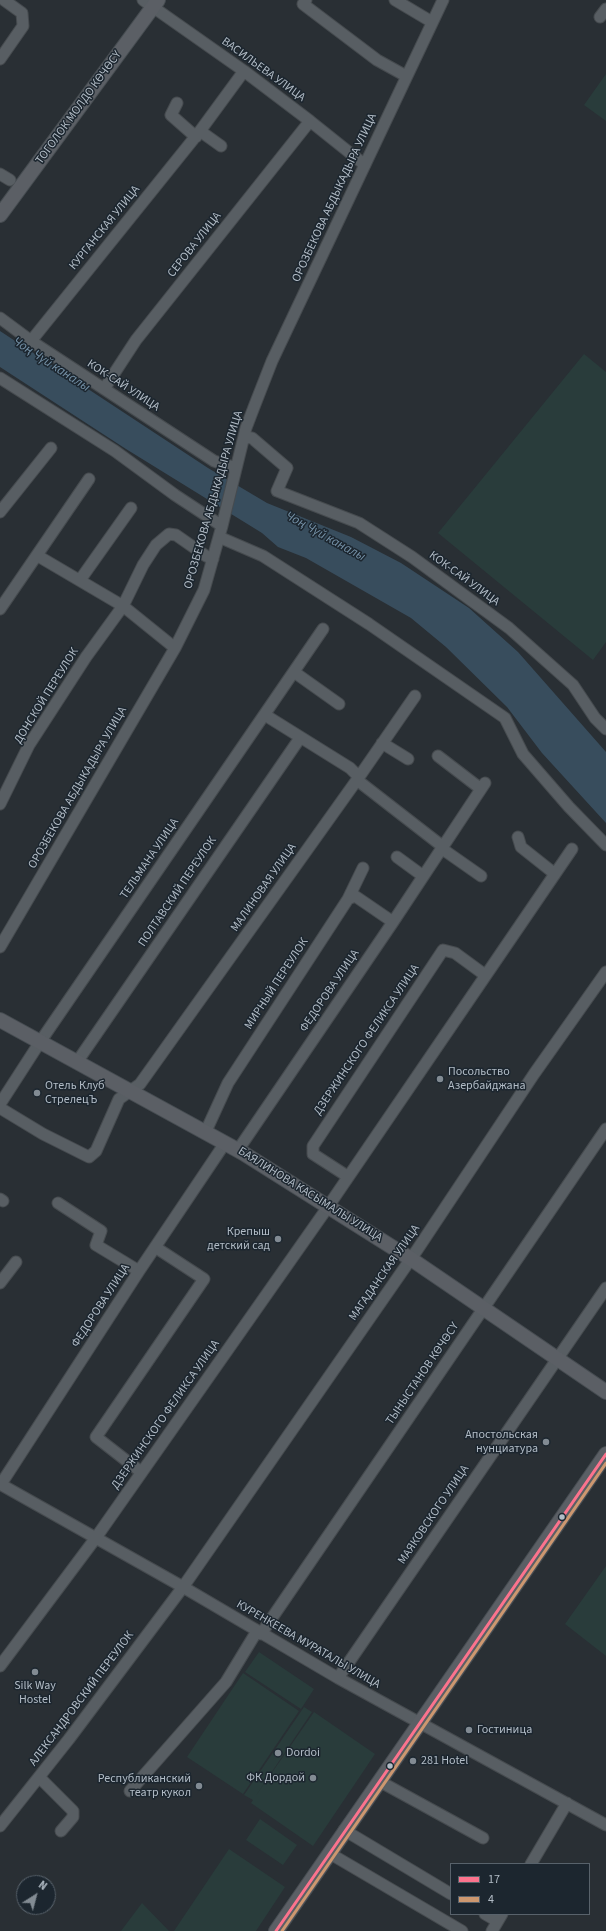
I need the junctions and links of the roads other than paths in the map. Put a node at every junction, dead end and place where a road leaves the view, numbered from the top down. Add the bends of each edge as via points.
1 (3, 0) edge
2 (306, 0) edge
3 (395, 0) edge
4 (443, 0) edge
5 (151, 2) edge
6 (0, 3) edge
7 (432, 22) junction
8 (0, 59) edge
9 (244, 71) junction
10 (406, 76) junction
11 (177, 103) dead end
12 (310, 121) junction
13 (198, 134) junction
14 (222, 146) dead end
15 (365, 165) junction
16 (0, 174) edge
17 (10, 180) dead end
18 (0, 215) edge
19 (0, 318) edge
20 (30, 340) junction
21 (0, 378) edge
22 (104, 389) junction
23 (244, 436) junction
24 (51, 448) dead end
25 (235, 471) junction
26 (89, 479) dead end
27 (130, 508) dead end
28 (0, 512) edge
29 (223, 522) junction
30 (219, 537) junction
31 (38, 556) junction
32 (213, 559) junction
33 (80, 580) junction
34 (123, 606) junction
35 (0, 609) edge
36 (323, 629) dead end
37 (175, 648) junction
38 (294, 672) junction
39 (415, 696) dead end
40 (339, 704) dead end
41 (265, 715) junction
42 (606, 729) edge
43 (300, 738) junction
44 (382, 743) junction
45 (438, 756) dead end
46 (408, 759) dead end
47 (358, 779) junction
48 (0, 804) edge
49 (518, 837) dead end
50 (606, 845) edge
51 (442, 847) junction
52 (572, 849) dead end
53 (397, 857) dead end
54 (363, 868) dead end
55 (555, 874) junction
56 (423, 876) junction
57 (481, 876) dead end
58 (348, 899) junction
59 (393, 922) junction
60 (0, 947) edge
61 (606, 972) edge
62 (485, 975) junction
63 (0, 1020) edge
64 (40, 1042) junction
65 (77, 1062) junction
66 (130, 1091) junction
67 (0, 1104) edge
68 (0, 1108) edge
69 (606, 1129) edge
70 (206, 1132) junction
71 (225, 1143) junction
72 (238, 1150) junction
73 (347, 1176) junction
74 (58, 1203) dead end
75 (328, 1205) junction
76 (155, 1247) junction
77 (411, 1259) junction
78 (16, 1262) dead end
79 (139, 1271) junction
80 (0, 1283) edge
81 (606, 1288) edge
82 (484, 1308) junction
83 (558, 1358) junction
84 (606, 1392) edge
85 (606, 1454) edge
86 (141, 1472) junction
87 (0, 1484) edge
88 (95, 1539) junction
89 (183, 1587) junction
90 (259, 1632) junction
91 (0, 1666) edge
92 (338, 1678) junction
93 (419, 1722) junction
94 (39, 1777) junction
95 (379, 1781) junction
96 (130, 1791) dead end
97 (567, 1803) junction
98 (606, 1825) edge
99 (0, 1826) edge
100 (344, 1830) junction
101 (61, 1831) dead end
102 (483, 1838) dead end
103 (329, 1853) junction
104 (532, 1863) edge
105 (450, 1893) edge
106 (486, 1915) edge
107 (497, 1922) edge
108 (280, 1930) edge
109 (462, 1931) edge

1 - 6 street
1 - 8 street via 22,14 23,26
2 - 10 street via 303,4 371,55
3 - 7 street
4 - 7 street, ОРОЗБЕКОВА АБДЫКАДЫРА УЛИЦА
5 - 9 street, ВАСИЛЬЕВА УЛИЦА
5 - 18 main road, ТОГОЛОК МОЛДО КӨЧӨСҮ
7 - 10 street, ОРОЗБЕКОВА АБДЫКАДЫРА УЛИЦА
9 - 12 street, ВАСИЛЬЕВА УЛИЦА
9 - 13 street, КУРГАНСКАЯ УЛИЦА
10 - 15 street, ОРОЗБЕКОВА АБДЫКАДЫРА УЛИЦА
11 - 13 street via 170,115
12 - 15 street, ВАСИЛЬЕВА УЛИЦА
12 - 22 street, СЕРОВА УЛИЦА via 136,340
13 - 14 street
13 - 20 street, КУРГАНСКАЯ УЛИЦА
15 - 23 street, ОРОЗБЕКОВА АБДЫКАДЫРА УЛИЦА via 272,361
16 - 17 street
19 - 20 street, КОК-САЙ УЛИЦА
20 - 22 street, КОК-САЙ УЛИЦА
21 - 29 street via 115,451 175,495
22 - 25 street, КОК-САЙ УЛИЦА via 214,461
23 - 25 street, ОРОЗБЕКОВА АБДЫКАДЫРА УЛИЦА
23 - 42 street, КОК-САЙ УЛИЦА via 252,438 287,468 277,491 359,523 412,557 520,639 573,685 595,718
24 - 28 street
25 - 29 street, ОРОЗБЕКОВА АБДЫКАДЫРА УЛИЦА
26 - 31 street
27 - 33 street
29 - 30 street, ОРОЗБЕКОВА АБДЫКАДЫРА УЛИЦА
30 - 32 street, ОРОЗБЕКОВА АБДЫКАДЫРА УЛИЦА
30 - 50 street via 263,556 369,624 505,718 523,754
31 - 33 street
31 - 35 street
32 - 34 street, ДОНСКОЙ ПЕРЕУЛОК via 176,535 169,534 156,545
32 - 37 street, ОРОЗБЕКОВА АБДЫКАДЫРА УЛИЦА via 204,590
33 - 34 street
34 - 37 street
34 - 48 street, ДОНСКОЙ ПЕРЕУЛОК via 86,657 30,745
36 - 38 street, ТЕЛЬМАНА УЛИЦА
37 - 60 street, ОРОЗБЕКОВА АБДЫКАДЫРА УЛИЦА
38 - 40 street
38 - 41 street, ТЕЛЬМАНА УЛИЦА
39 - 44 street, МАЛИНОВАЯ УЛИЦА
41 - 43 street
41 - 64 street, ТЕЛЬМАНА УЛИЦА
43 - 47 street via 350,768
43 - 65 street, ПОЛТАВСКИЙ ПЕРЕУЛОК
44 - 46 street
44 - 47 street, МАЛИНОВАЯ УЛИЦА
45 - 51 street, ФЕДОРОВА УЛИЦА via 483,786
47 - 51 street
47 - 66 street, МАЛИНОВАЯ УЛИЦА via 140,1084
49 - 55 street via 521,847
51 - 56 street, ФЕДОРОВА УЛИЦА
51 - 57 street
52 - 55 street, ДЗЕРЖИНСКОГО ФЕЛИКСА УЛИЦА
53 - 56 street
54 - 58 street, МИРНЫЙ ПЕРЕУЛОК
55 - 62 street, ДЗЕРЖИНСКОГО ФЕЛИКСА УЛИЦА
56 - 59 street, ФЕДОРОВА УЛИЦА
58 - 59 street via 355,896
58 - 70 street, МИРНЫЙ ПЕРЕУЛОК via 228,1084
59 - 72 street, ФЕДОРОВА УЛИЦА
61 - 77 street, МАГАДАНСКАЯ УЛИЦА via 534,1074
62 - 73 street, ДЗЕРЖИНСКОГО ФЕЛИКСА УЛИЦА
62 - 73 street, ДЗЕРЖИНСКОГО ФЕЛИКСА УЛИЦА via 455,953 443,950 313,1146 313,1154
63 - 64 main road, БАЯЛИНОВА КАСЫМАЛЫ УЛИЦА
64 - 65 main road, БАЯЛИНОВА КАСЫМАЛЫ УЛИЦА
64 - 67 street, ТЕЛЬМАНА УЛИЦА
65 - 66 main road, БАЯЛИНОВА КАСЫМАЛЫ УЛИЦА
66 - 68 street, МАЛИНОВАЯ УЛИЦА via 119,1099 96,1151 89,1157 43,1134
66 - 70 main road, БАЯЛИНОВА КАСЫМАЛЫ УЛИЦА
69 - 82 street, ТЫНЫСТАНОВ КӨЧӨСҮ
70 - 71 main road, БАЯЛИНОВА КАСЫМАЛЫ УЛИЦА
71 - 72 main road, БАЯЛИНОВА КАСЫМАЛЫ УЛИЦА
71 - 76 street, ФЕДОРОВА УЛИЦА
72 - 75 main road, БАЯЛИНОВА КАСЫМАЛЫ УЛИЦА
73 - 75 street, ДЗЕРЖИНСКОГО ФЕЛИКСА УЛИЦА
74 - 79 street via 101,1231 96,1245
75 - 77 main road, БАЯЛИНОВА КАСЫМАЛЫ УЛИЦА
75 - 86 street, ДЗЕРЖИНСКОГО ФЕЛИКСА УЛИЦА
76 - 79 street, ФЕДОРОВА УЛИЦА
76 - 86 street via 204,1279 96,1437
77 - 82 main road, БАЯЛИНОВА КАСЫМАЛЫ УЛИЦА
77 - 89 street, МАГАДАНСКАЯ УЛИЦА
78 - 80 street
79 - 87 street, ФЕДОРОВА УЛИЦА
81 - 83 street, МАЯКОВСКОГО УЛИЦА
82 - 83 main road, БАЯЛИНОВА КАСЫМАЛЫ УЛИЦА
82 - 90 street, ТЫНЫСТАНОВ КӨЧӨСҮ
83 - 84 main road, БАЯЛИНОВА КАСЫМАЛЫ УЛИЦА
83 - 92 street, МАЯКОВСКОГО УЛИЦА
85 - 93 main road
86 - 88 street, ДЗЕРЖИНСКОГО ФЕЛИКСА УЛИЦА
87 - 88 street, КУРЕНКЕЕВА МУРАТАЛЫ УЛИЦА
88 - 89 street, КУРЕНКЕЕВА МУРАТАЛЫ УЛИЦА
88 - 91 street, ДЗЕРЖИНСКОГО ФЕЛИКСА УЛИЦА
89 - 90 street, КУРЕНКЕЕВА МУРАТАЛЫ УЛИЦА
89 - 94 street, АЛЕКСАНДРОВСКИЙ ПЕРЕУЛОК
90 - 92 street, КУРЕНКЕЕВА МУРАТАЛЫ УЛИЦА
90 - 96 street via 226,1682
92 - 93 street, КУРЕНКЕЕВА МУРАТАЛЫ УЛИЦА
93 - 95 main road
93 - 97 street, КУРЕНКЕЕВА МУРАТАЛЫ УЛИЦА
94 - 99 street, АЛЕКСАНДРОВСКИЙ ПЕРЕУЛОК
94 - 101 street via 73,1811 73,1817
95 - 100 main road
95 - 102 street
97 - 98 street, КУРЕНКЕЕВА МУРАТАЛЫ УЛИЦА
97 - 104 street
100 - 103 main road
100 - 105 street
103 - 108 main road
103 - 109 street
106 - 107 street

